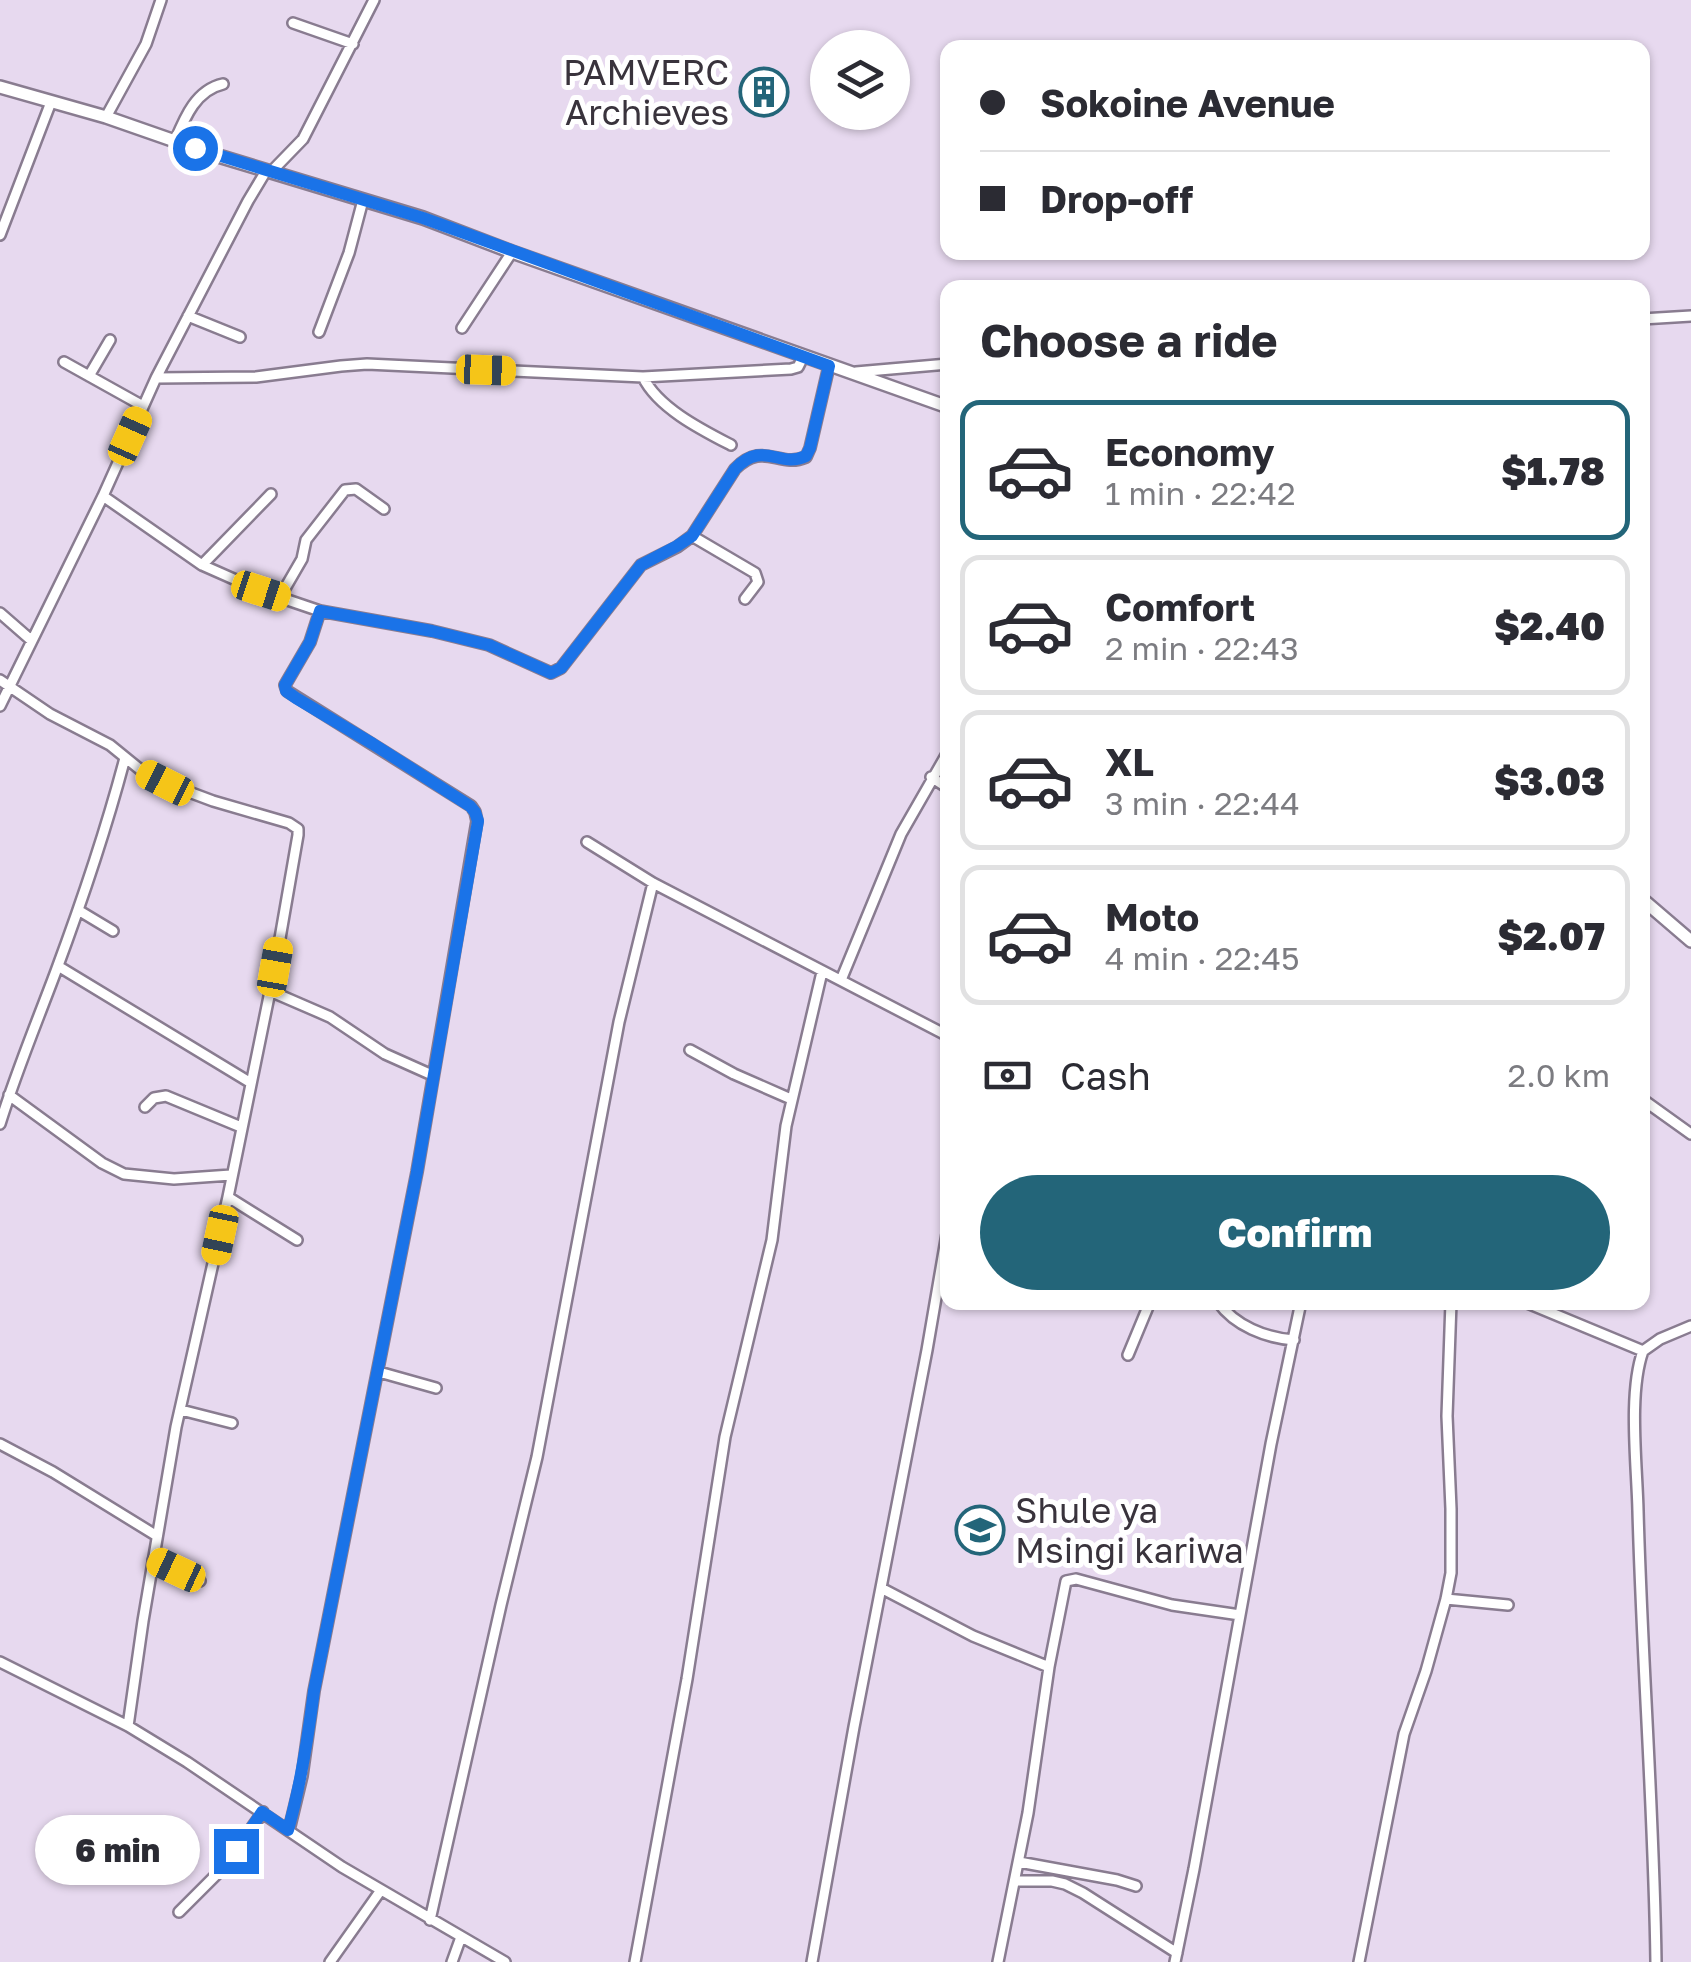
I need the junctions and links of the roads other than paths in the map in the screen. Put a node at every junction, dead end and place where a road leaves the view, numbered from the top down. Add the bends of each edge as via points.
1 (160, 0) edge
2 (374, 0) edge
3 (293, 23) dead end
4 (353, 44) junction
5 (223, 84) dead end
6 (0, 87) edge
7 (51, 102) junction
8 (106, 116) junction
9 (175, 141) junction
10 (269, 172) junction
11 (362, 200) junction
12 (0, 235) edge
13 (512, 252) junction
14 (188, 316) junction
15 (1691, 316) edge
16 (1650, 319) edge
17 (462, 328) dead end
18 (320, 332) dead end
19 (240, 338) dead end
20 (110, 340) dead end
21 (804, 357) junction
22 (64, 362) dead end
23 (940, 365) edge
24 (829, 366) junction
25 (852, 372) junction
26 (89, 376) junction
27 (643, 377) junction
28 (156, 378) junction
29 (940, 404) edge
30 (143, 406) junction
31 (731, 446) dead end
32 (271, 494) dead end
33 (103, 496) junction
34 (384, 509) dead end
35 (692, 536) junction
36 (202, 565) junction
37 (280, 598) junction
38 (745, 599) dead end
39 (320, 611) junction
40 (0, 613) edge
41 (31, 640) junction
42 (0, 680) edge
43 (9, 688) junction
44 (0, 706) edge
45 (125, 758) junction
46 (940, 764) edge
47 (932, 777) junction
48 (940, 782) edge
49 (587, 842) dead end
50 (653, 884) junction
51 (1650, 906) edge
52 (78, 910) junction
53 (113, 931) dead end
54 (1691, 942) edge
55 (58, 966) junction
56 (822, 972) junction
57 (841, 980) junction
58 (270, 991) junction
59 (940, 1032) edge
60 (690, 1050) dead end
61 (432, 1075) junction
62 (251, 1083) junction
63 (9, 1094) junction
64 (791, 1099) junction
65 (1650, 1105) edge
66 (145, 1107) dead end
67 (0, 1124) edge
68 (241, 1126) junction
69 (1691, 1134) edge
70 (231, 1175) junction
71 (228, 1197) junction
72 (297, 1240) dead end
73 (940, 1274) edge
74 (1147, 1310) edge
75 (1224, 1310) edge
76 (1300, 1310) edge
77 (1451, 1310) edge
78 (1544, 1310) edge
79 (1691, 1326) edge
80 (1294, 1340) junction
81 (1642, 1351) junction
82 (1128, 1355) dead end
83 (379, 1372) junction
84 (436, 1388) dead end
85 (180, 1410) junction
86 (232, 1423) dead end
87 (0, 1444) edge
88 (157, 1536) junction
89 (153, 1560) junction
90 (200, 1581) dead end
91 (881, 1588) junction
92 (1446, 1599) junction
93 (1508, 1605) dead end
94 (1240, 1615) junction
95 (0, 1662) edge
96 (1050, 1668) junction
97 (128, 1726) junction
98 (262, 1812) junction
99 (288, 1830) junction
100 (1019, 1862) junction
101 (1016, 1881) junction
102 (1136, 1886) dead end
103 (380, 1890) junction
104 (179, 1912) dead end
105 (430, 1920) junction
106 (461, 1937) junction
107 (1176, 1958) edge
108 (330, 1962) edge
109 (452, 1962) edge
110 (505, 1962) edge
111 (635, 1962) edge
112 (812, 1962) edge
113 (998, 1962) edge
114 (1359, 1962) edge
115 (1656, 1962) edge

1 - 8 street via 146,44
2 - 4 street
3 - 4 street
4 - 10 street via 303,139
5 - 9 street via 202,93
6 - 7 street
7 - 8 street
7 - 12 street
8 - 9 street
9 - 10 street
10 - 11 street
10 - 14 street
11 - 13 street
11 - 18 street
13 - 17 street
13 - 21 street
14 - 19 street
14 - 28 street
15 - 16 street
20 - 26 street
21 - 24 street
21 - 27 street via 792,369
22 - 26 street
23 - 25 street
24 - 25 street
24 - 35 street via 806,456 744,460
25 - 29 street
26 - 30 street
27 - 28 street via 367,364 256,378
27 - 31 street via 660,400
28 - 30 street
30 - 33 street
32 - 36 street
33 - 36 street
33 - 41 street
34 - 37 street via 345,490 306,540
35 - 38 street via 755,573 758,582
35 - 39 street via 641,565 551,673 489,645
36 - 37 street
37 - 39 street
39 - 61 street via 286,691 475,812 478,821
40 - 41 street
41 - 43 street
42 - 43 street
43 - 44 street
43 - 45 street
45 - 52 street
45 - 58 street via 165,783 298,829
46 - 47 street
47 - 48 street
47 - 57 street
49 - 50 street
50 - 56 street
50 - 105 street via 619,1022 544,1422
51 - 54 street
52 - 53 street
52 - 55 street
55 - 62 street
55 - 63 street
56 - 57 street
56 - 64 street
57 - 59 street
58 - 61 street
58 - 62 street
60 - 64 street
61 - 83 street
62 - 68 street
63 - 67 street
63 - 70 street via 124,1174 174,1180
64 - 111 street via 772,1240 725,1437
65 - 69 street
66 - 68 street via 166,1096
68 - 70 street
70 - 71 street
71 - 72 street
71 - 85 street
73 - 91 street
74 - 82 street
75 - 80 street via 1264,1335
76 - 80 street
77 - 92 street
78 - 81 street
79 - 81 street
80 - 94 street
81 - 115 street via 1635,1392
83 - 84 street
83 - 99 street
85 - 86 street
85 - 88 street
87 - 88 street
88 - 89 street
89 - 90 street
89 - 97 street
91 - 96 street
91 - 112 street
92 - 93 street
92 - 114 street via 1404,1734
94 - 96 street via 1069,1578
94 - 107 street
95 - 97 street
96 - 100 street
97 - 98 street
98 - 99 street
98 - 104 street via 223,1868
99 - 103 street
100 - 101 street
100 - 102 street
101 - 107 street via 1065,1884
101 - 113 street
103 - 105 street
103 - 108 street
105 - 106 street
106 - 109 street
106 - 110 street

